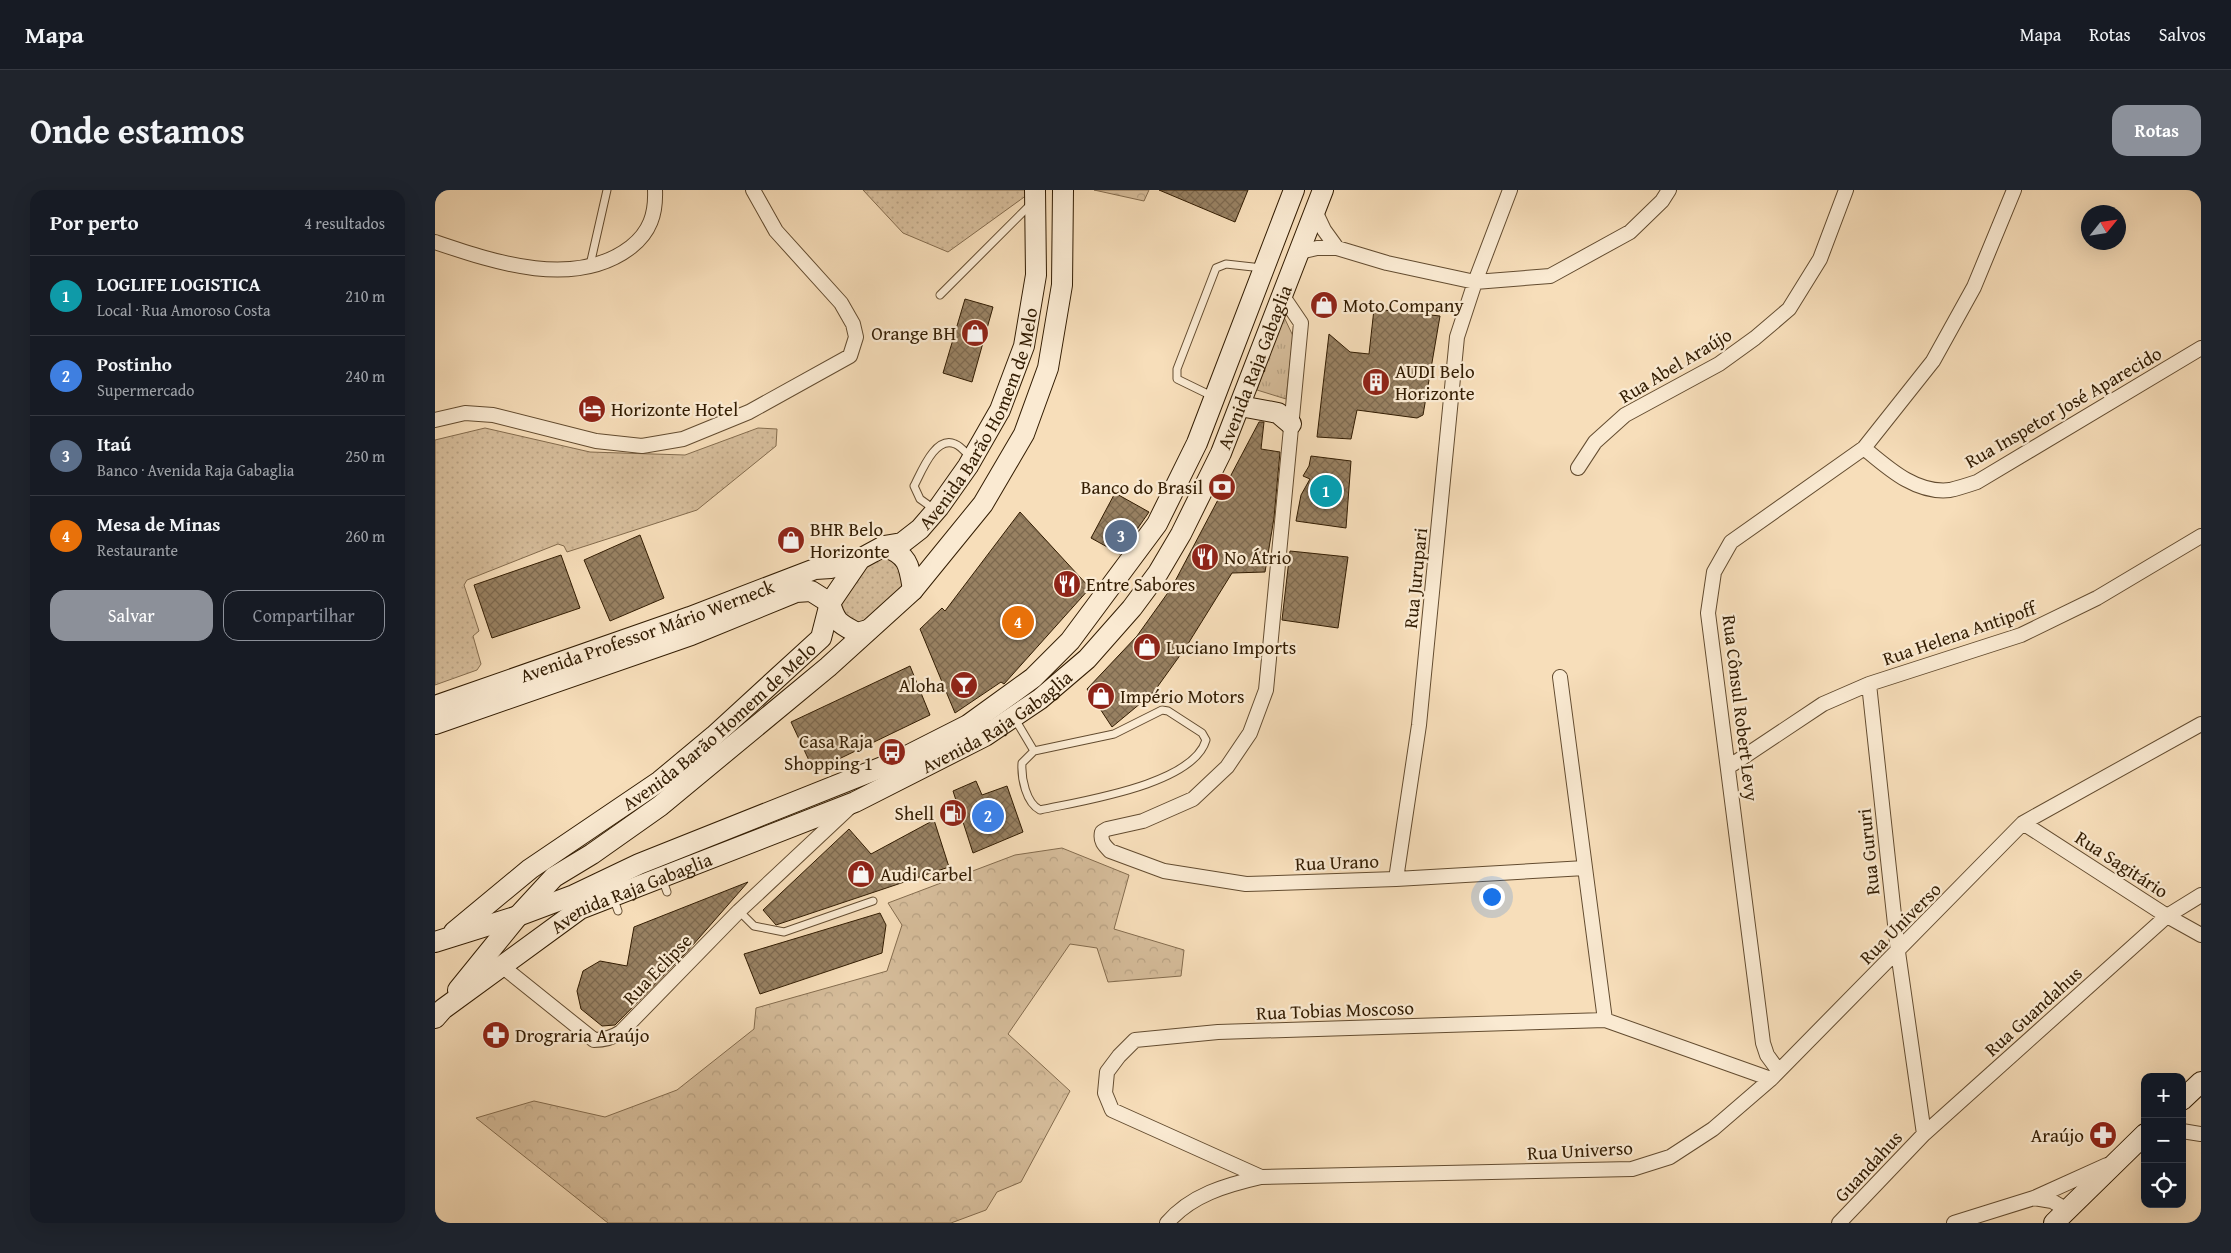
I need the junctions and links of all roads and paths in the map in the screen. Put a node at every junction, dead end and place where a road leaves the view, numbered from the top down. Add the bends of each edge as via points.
1 (607, 190) edge
2 (655, 190) edge
3 (753, 190) edge
4 (1063, 190) edge
5 (1294, 190) edge
6 (1323, 190) edge
7 (1511, 190) edge
8 (1669, 190) edge
9 (1846, 190) edge
10 (2014, 190) edge
11 (1035, 195) edge
12 (1315, 211) junction
13 (435, 242) edge
14 (1337, 248) junction
15 (1300, 252) junction
16 (590, 265) junction
17 (1263, 268) junction
18 (1475, 282) junction
19 (939, 295) dead end
20 (1282, 295) junction
21 (2201, 348) edge
22 (1214, 397) junction
23 (1240, 406) junction
24 (435, 420) edge
25 (1291, 424) junction
26 (1864, 448) junction
27 (972, 459) junction
28 (1578, 468) dead end
29 (936, 511) junction
30 (2201, 536) edge
31 (883, 546) junction
32 (859, 559) junction
33 (913, 590) junction
34 (830, 603) junction
35 (691, 626) junction
36 (868, 630) junction
37 (1560, 677) dead end
38 (1869, 684) junction
39 (435, 706) edge
40 (1013, 717) junction
41 (435, 724) edge
42 (2201, 724) edge
43 (1034, 751) junction
44 (1729, 766) junction
45 (855, 802) junction
46 (2023, 823) junction
47 (790, 829) junction
48 (804, 852) junction
49 (1585, 868) junction
50 (1396, 879) junction
51 (2201, 895) edge
52 (873, 901) dead end
53 (739, 911) junction
54 (518, 916) junction
55 (2167, 916) junction
56 (2201, 935) edge
57 (439, 944) edge
58 (1898, 952) junction
59 (503, 967) junction
60 (438, 1009) edge
61 (1605, 1020) junction
62 (1774, 1075) junction
63 (2201, 1082) edge
64 (2186, 1096) edge
65 (2186, 1132) edge
66 (1924, 1134) junction
67 (2201, 1134) edge
68 (2141, 1138) edge
69 (2117, 1161) junction
70 (1261, 1176) junction
71 (2034, 1198) junction
72 (2061, 1216) edge
73 (1167, 1223) edge
74 (1839, 1223) edge
75 (1954, 1223) edge

1 - 16 lane
2 - 16 street via 656,207 650,227 639,241 623,253
3 - 24 street via 776,232 841,303 853,324 856,337 850,356 749,412 683,439 642,446 596,441 493,415 465,413
4 - 33 main road, Avenida Barão Homem de Melo via 1063,285 1048,368 1024,434 983,504
5 - 17 main road, Avenida Raja Gabaglia
6 - 12 main road, Avenida Raja Gabaglia
7 - 18 street, Rua Jurupari
8 - 18 street via 1630,232 1550,276
9 - 28 street, Rua Abel Araújo via 1820,259 1789,309 1719,364 1625,415 1595,442
10 - 26 street, Rua Cônsul Robert Levy via 1974,287 1933,361
11 - 19 lane
11 - 27 main road, Avenida Barão Homem de Melo via 1036,275 1024,346 1000,410
12 - 14 street
12 - 15 main road, Avenida Raja Gabaglia
13 - 16 street via 488,260 541,269
14 - 15 street
14 - 18 street via 1387,263
15 - 20 main road, Avenida Raja Gabaglia
17 - 22 main road, Avenida Raja Gabaglia
17 - 22 lane via 1226,264 1216,268 1180,360 1177,379
18 - 50 street, Rua Jurupari via 1457,337 1419,726
20 - 23 main road, Avenida Raja Gabaglia
20 - 25 street via 1301,323
21 - 26 street, Rua Inspetor José Aparecido via 1977,482 1949,490 1917,486 1890,471
22 - 54 main road, Avenida Raja Gabaglia via 1197,443 1157,524 1070,641 1033,678 969,725 895,762
23 - 25 main road via 1278,413
23 - 40 main road, Avenida Raja Gabaglia via 1201,496 1159,573 1087,659
25 - 50 street, Rua Urano via 1266,690 1250,733 1227,767 1193,799 1143,820 1107,829 1100,838 1110,851 1165,871 1246,884
26 - 44 street, Rua Cônsul Robert Levy via 1731,542 1714,572 1708,613
27 - 29 main road, Avenida Barão Homem de Melo
27 - 29 lane via 951,443 942,444 929,457 914,486 920,499
29 - 31 main road, Avenida Barão Homem de Melo via 920,529 902,542
30 - 38 street, Rua Helena Antipoff via 2097,598 2021,635
31 - 32 main road, Avenida Barão Homem de Melo
31 - 33 main road via 906,559
32 - 34 main road, Avenida Barão Homem de Melo
32 - 35 main road, Avenida Professor Mário Werneck via 831,568 815,569
33 - 36 main road, Avenida Barão Homem de Melo
34 - 35 main road, Avenida Professor Mário Werneck via 811,591 797,592
34 - 36 main road via 839,622 857,633
34 - 57 main road, Avenida Barão Homem de Melo via 821,638 714,736 660,781 530,869
35 - 39 main road, Avenida Professor Mário Werneck
35 - 41 main road, Avenida Professor Mário Werneck
36 - 54 main road, Avenida Barão Homem de Melo via 660,806 555,877
37 - 49 street
38 - 44 street, Rua Helena Antipoff via 1823,704
38 - 58 street, Rua Gururi
40 - 43 lane
40 - 45 main road, Avenida Raja Gabaglia via 985,736
42 - 46 street, Rua Universo
43 - 43 lane via 1021,763 1021,770 1029,800 1040,810 1144,786 1161,779 1195,756 1206,740 1203,734 1162,710 1114,734
44 - 62 street, Rua Cônsul Robert Levy via 1763,1043
45 - 47 main road, Avenida Raja Gabaglia
45 - 48 street, Rua Eclipse
46 - 55 street, Rua Sagitário
46 - 58 street, Rua Universo
47 - 48 street via 804,841
47 - 59 main road, Avenida Raja Gabaglia via 615,904 580,909
48 - 53 street, Rua Eclipse
49 - 50 street, Rua Urano
49 - 61 street
51 - 55 street, Rua Guandahus
52 - 53 lane via 784,932 754,926
53 - 59 street, Rua Eclipse via 621,1032 605,1040 594,1040
54 - 57 main road, Avenida Raja Gabaglia
54 - 60 main road, Avenida Barão Homem de Melo
55 - 56 street, Rua Sagitário
55 - 66 street, Rua Guandahus
58 - 62 street, Rua Universo
58 - 66 street, Rua Gururi
59 - 60 main road, Avenida Raja Gabaglia
61 - 62 street, Rua Tobias Moscoso
61 - 70 street, Rua Tobias Moscoso via 1218,1032 1135,1040 1119,1056 1107,1072 1105,1093 1112,1110
62 - 70 street, Rua Universo via 1713,1129 1670,1157 1632,1169
63 - 64 main road
65 - 67 street
66 - 74 street, Guandahus
68 - 69 main road
69 - 71 street
69 - 72 main road
70 - 73 street, Rua Universo via 1217,1188 1176,1212
71 - 72 street via 2052,1201
71 - 75 street

